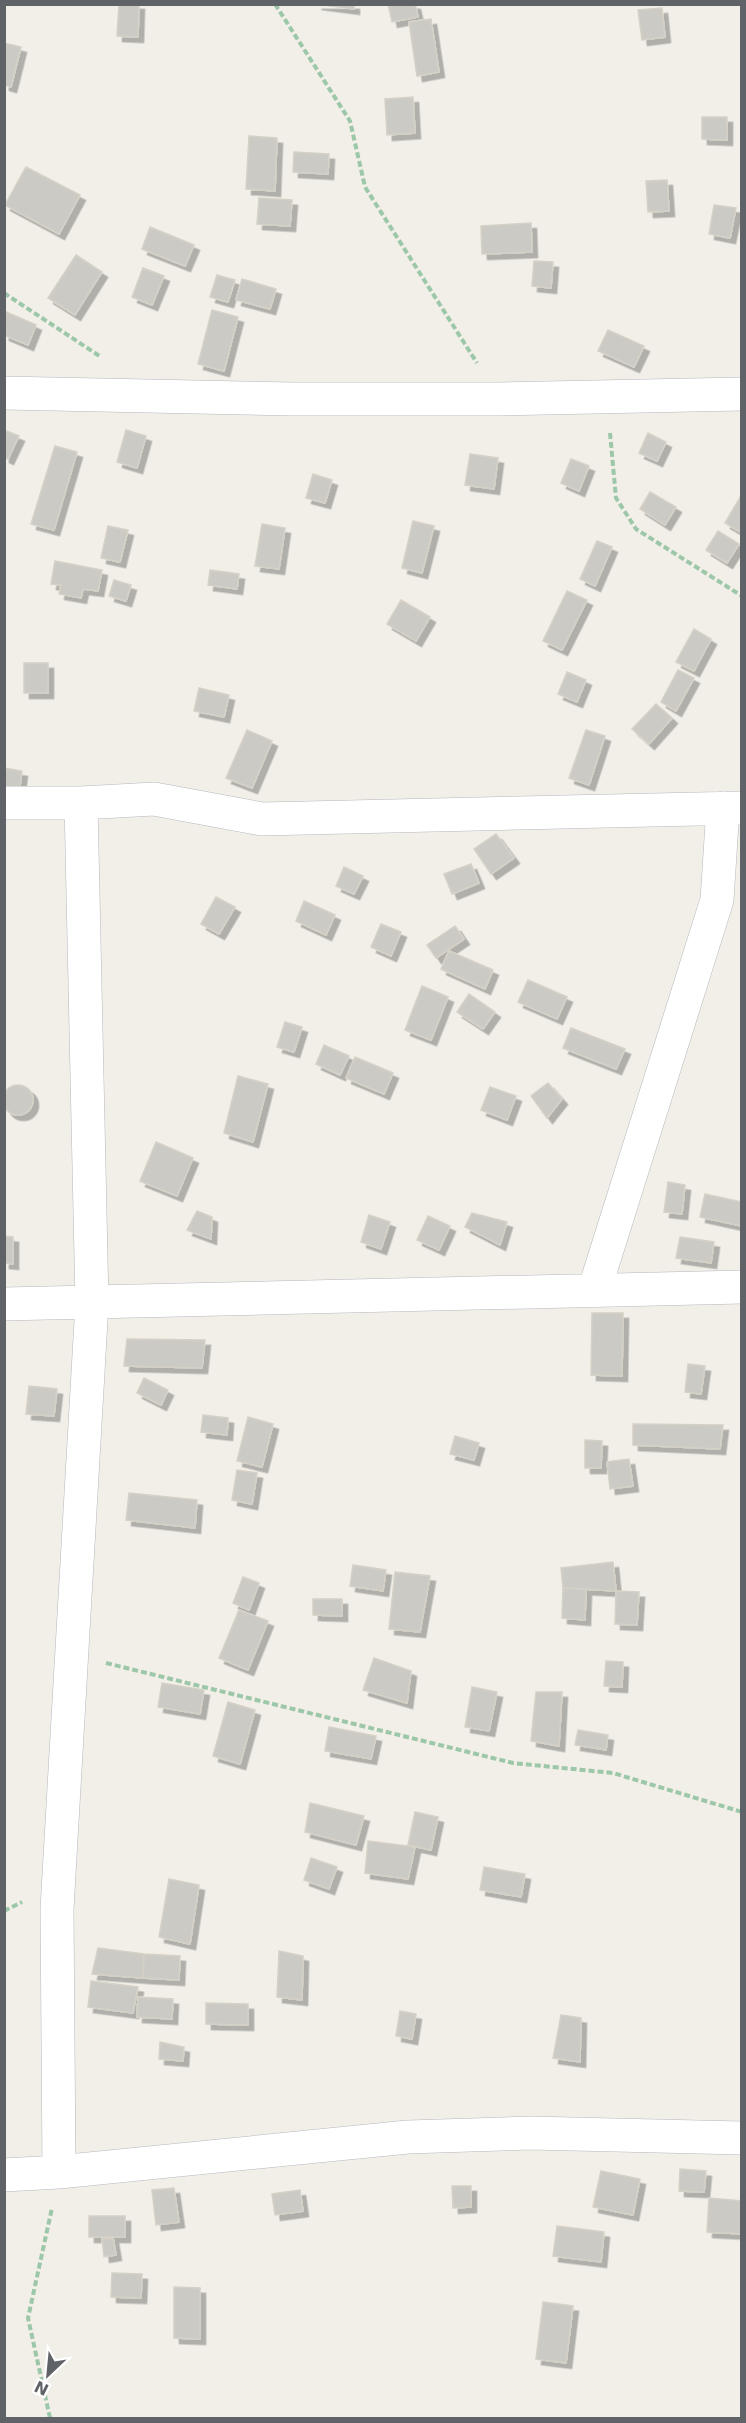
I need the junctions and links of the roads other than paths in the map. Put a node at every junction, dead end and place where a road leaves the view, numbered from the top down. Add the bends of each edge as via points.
1 (4, 393) edge
2 (741, 394) edge
3 (4, 803) edge
4 (81, 803) junction
5 (732, 808) edge
6 (741, 1287) edge
7 (594, 1291) junction
8 (92, 1303) junction
9 (4, 1304) edge
10 (741, 2138) edge
11 (59, 2172) junction
12 (4, 2175) edge

1 - 2 street via 292,399
3 - 4 street
4 - 5 street via 154,799 262,819
4 - 8 street
5 - 7 street via 717,900
6 - 7 street
7 - 8 street
8 - 9 street
8 - 11 street via 57,1909
10 - 11 street via 530,2133 408,2137
11 - 12 street

